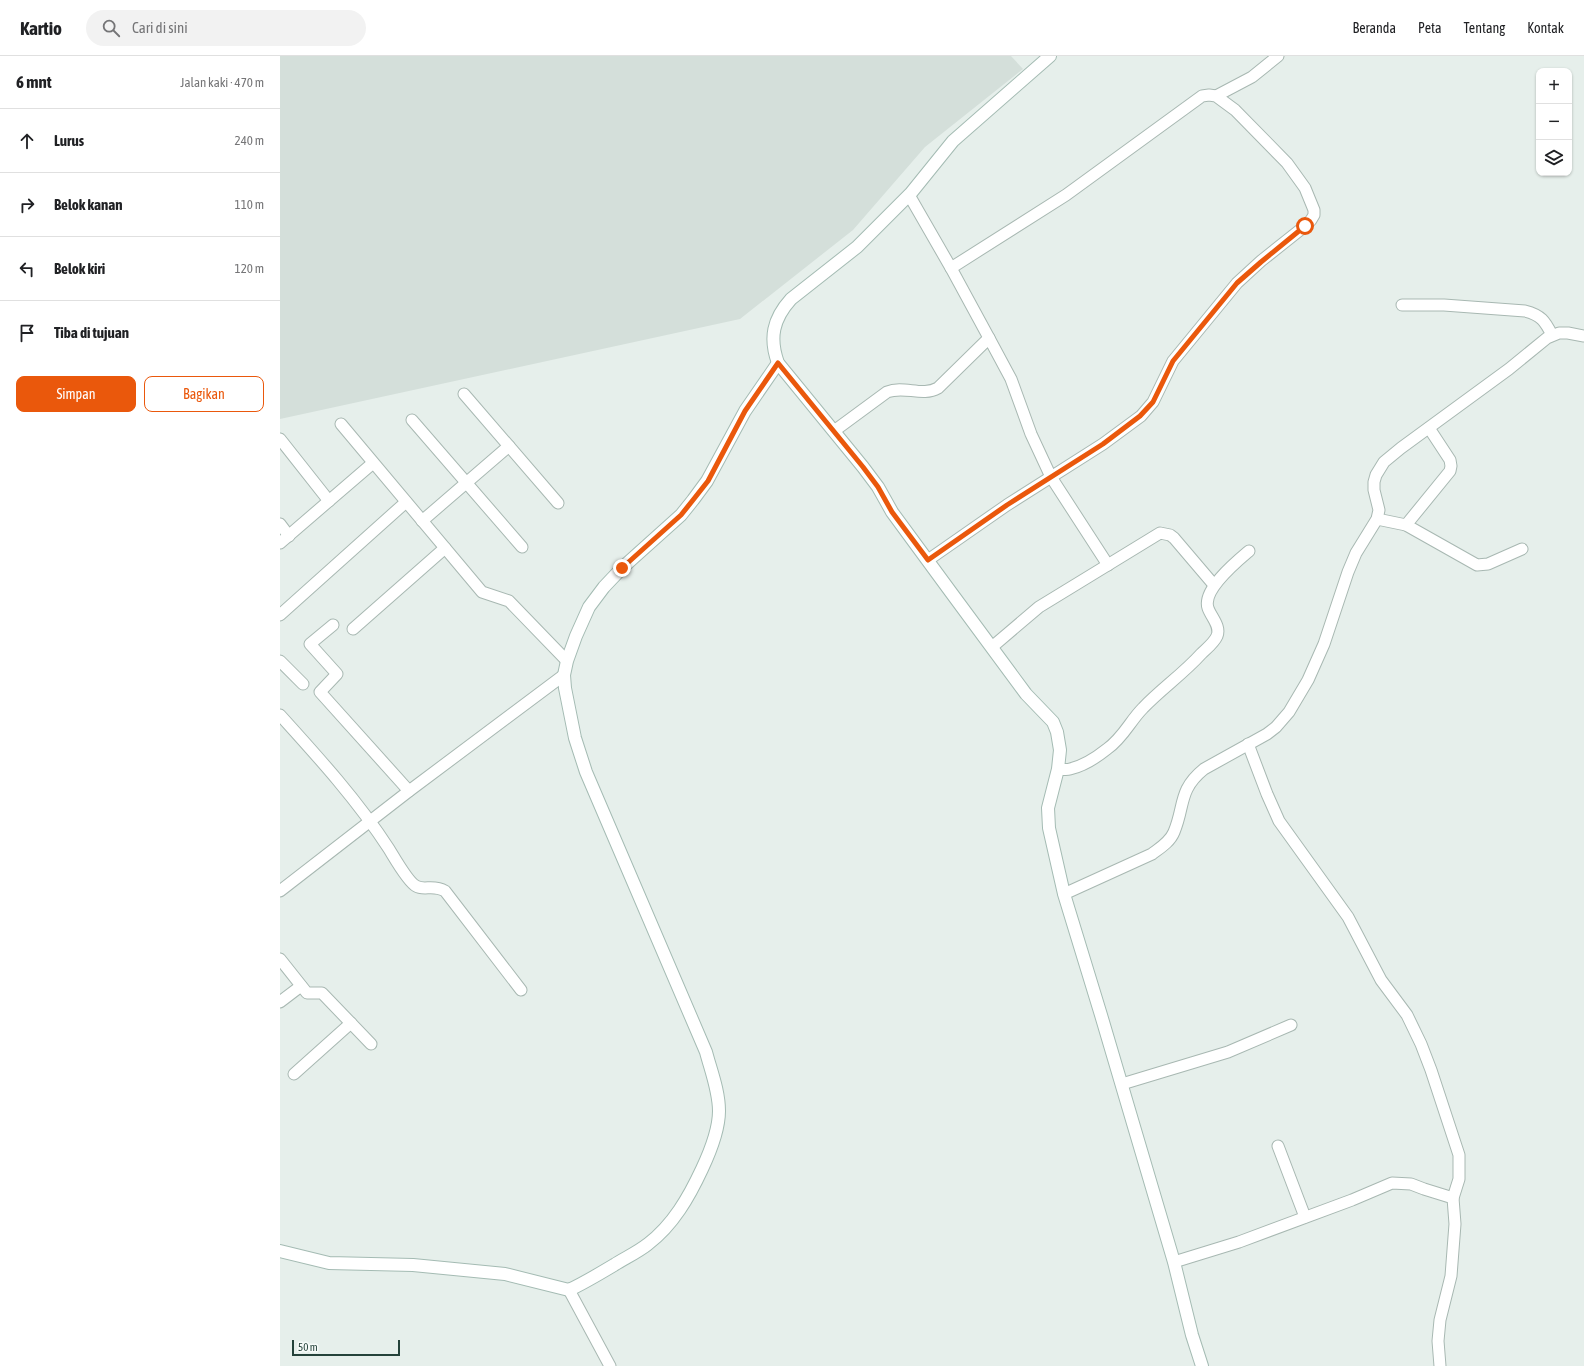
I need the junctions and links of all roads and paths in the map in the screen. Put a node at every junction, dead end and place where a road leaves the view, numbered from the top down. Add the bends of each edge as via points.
1 (1050, 56) edge
2 (1278, 56) edge
3 (1216, 96) junction
4 (909, 195) junction
5 (951, 268) junction
6 (1402, 305) dead end
7 (1552, 335) junction
8 (1584, 336) edge
9 (989, 338) junction
10 (778, 363) junction
11 (464, 394) dead end
12 (412, 420) dead end
13 (341, 424) dead end
14 (1428, 428) junction
15 (834, 431) junction
16 (280, 439) edge
17 (509, 446) junction
18 (373, 462) junction
19 (1051, 477) junction
20 (466, 483) junction
21 (329, 501) junction
22 (406, 502) junction
23 (558, 503) dead end
24 (1377, 519) junction
25 (422, 521) junction
26 (280, 524) edge
27 (1406, 525) junction
28 (289, 536) junction
29 (280, 543) edge
30 (522, 547) dead end
31 (445, 548) junction
32 (1522, 549) dead end
33 (1249, 551) dead end
34 (928, 560) junction
35 (1108, 564) junction
36 (1214, 585) junction
37 (280, 615) edge
38 (333, 625) dead end
39 (353, 629) dead end
40 (992, 647) junction
41 (280, 661) edge
42 (567, 662) junction
43 (564, 676) junction
44 (303, 684) dead end
45 (280, 715) edge
46 (1248, 744) junction
47 (1058, 769) junction
48 (409, 791) junction
49 (371, 820) junction
50 (280, 891) edge
51 (1064, 894) junction
52 (280, 958) edge
53 (301, 986) junction
54 (521, 990) dead end
55 (280, 1002) edge
56 (351, 1023) junction
57 (1291, 1024) dead end
58 (371, 1044) dead end
59 (294, 1074) dead end
60 (1122, 1084) junction
61 (1278, 1146) dead end
62 (1453, 1198) junction
63 (1305, 1217) junction
64 (280, 1251) edge
65 (1174, 1262) junction
66 (569, 1290) junction
67 (610, 1366) edge
68 (1202, 1366) edge
69 (1440, 1366) edge

1 - 4 street via 953,141
2 - 3 street via 1252,77
3 - 5 street via 1202,96 1066,195
3 - 19 street via 1235,110 1287,163 1305,188 1314,215 1305,226 1237,283 1173,361 1153,402 1140,416 1103,444
4 - 5 street
4 - 10 street via 857,247 782,309 773,338 773,350
5 - 9 street
6 - 7 street via 1444,305 1526,311 1541,317
7 - 8 street via 1568,333
7 - 14 street
9 - 15 street via 938,388 928,392 895,389 887,392
9 - 19 street via 1011,379 1031,434
10 - 15 street
10 - 42 street via 745,411 708,481 681,515 622,568 589,607
11 - 17 street
12 - 20 street
13 - 18 street
14 - 24 street via 1384,462 1379,469 1374,482 1379,510
14 - 27 street via 1450,460 1450,471
15 - 34 street via 878,487 892,512
16 - 21 street
17 - 20 street
17 - 23 street
18 - 21 street
18 - 22 street
19 - 34 street
19 - 35 street
20 - 25 street
20 - 30 street
21 - 28 street
22 - 25 street
22 - 37 street
24 - 27 street
24 - 46 street via 1356,553 1324,644 1308,680 1283,720 1267,734
25 - 31 street
26 - 28 street
27 - 32 street via 1477,565 1488,564
28 - 29 street
31 - 39 street
31 - 42 street via 482,592 509,601
33 - 36 street
34 - 40 street
35 - 36 street via 1160,533 1166,533 1174,538
35 - 40 street via 1039,607
36 - 47 street via 1207,598 1218,635 1212,643 1142,709 1121,737 1108,749 1070,769
38 - 48 street via 310,644 337,674 320,692
40 - 47 street via 1026,694 1053,722 1060,741
41 - 44 street
42 - 43 street
43 - 48 street
43 - 66 street via 574,738 586,772 706,1052 716,1088 719,1111 709,1155 691,1192 667,1226 648,1245
45 - 49 street
46 - 51 street via 1204,769 1190,782 1185,791 1174,832 1163,846 1152,854
46 - 62 street via 1279,821 1348,917 1381,980 1407,1015 1421,1044 1459,1155 1460,1179
47 - 51 street via 1050,797 1048,818
48 - 49 street
49 - 50 street
49 - 54 street via 415,886 434,887 445,892
51 - 60 street
52 - 53 street
53 - 55 street
53 - 56 street via 307,993 322,992
56 - 58 street
56 - 59 street
57 - 60 street via 1228,1052
60 - 65 street
61 - 63 street
62 - 63 street via 1411,1184 1392,1183
62 - 69 street via 1455,1224 1451,1276 1440,1320
63 - 65 street
64 - 66 street via 329,1263 413,1265 505,1274
65 - 68 street
66 - 67 street

